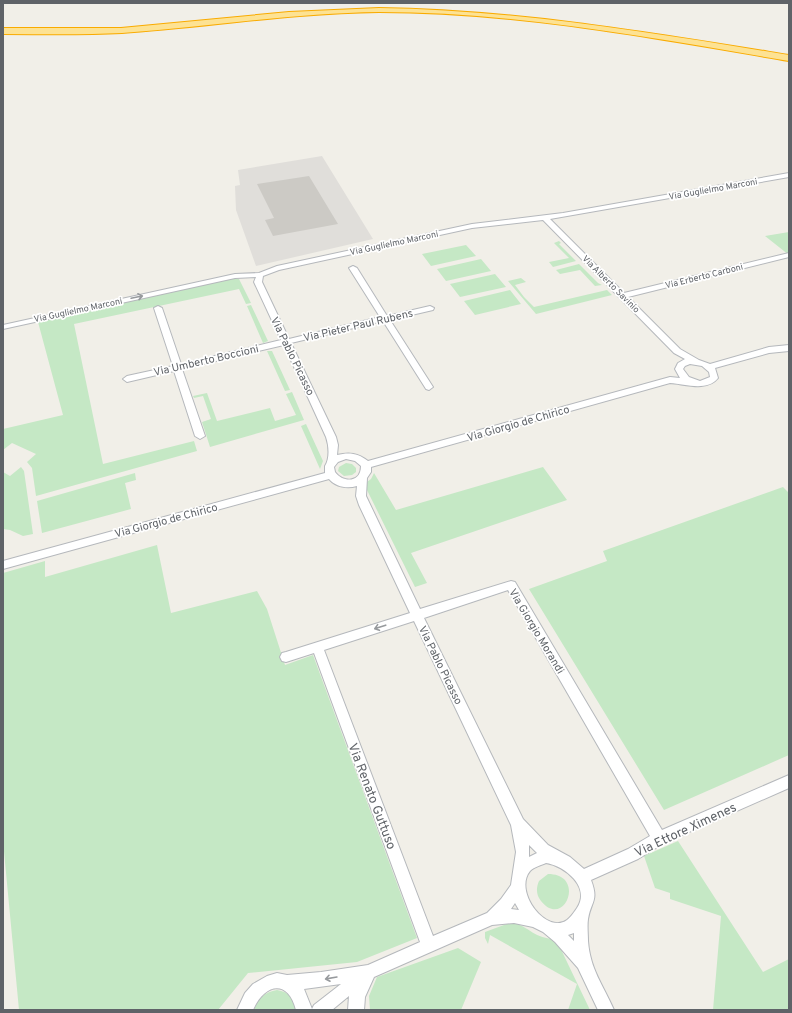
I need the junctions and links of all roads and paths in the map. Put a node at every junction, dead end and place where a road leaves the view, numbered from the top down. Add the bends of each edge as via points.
1 (454, 12) junction
2 (479, 18) junction
3 (3, 31) edge
4 (3, 36) edge
5 (789, 54) edge
6 (789, 58) edge
7 (789, 61) edge
8 (789, 66) edge
9 (789, 176) edge
10 (545, 218) junction
11 (786, 255) dead end
12 (353, 268) dead end
13 (260, 275) junction
14 (623, 296) junction
15 (158, 308) dead end
16 (430, 308) dead end
17 (385, 319) junction
18 (3, 327) edge
19 (286, 342) junction
20 (789, 348) edge
21 (677, 351) junction
22 (696, 362) junction
23 (177, 367) junction
24 (710, 367) junction
25 (680, 368) junction
26 (127, 378) dead end
27 (670, 380) junction
28 (690, 382) junction
29 (429, 387) dead end
30 (200, 436) dead end
31 (331, 437) junction
32 (355, 457) junction
33 (332, 463) junction
34 (366, 466) junction
35 (330, 475) junction
36 (362, 478) junction
37 (342, 483) junction
38 (364, 505) junction
39 (3, 565) edge
40 (417, 615) junction
41 (317, 647) junction
42 (286, 657) dead end
43 (789, 781) edge
44 (518, 824) junction
45 (659, 838) junction
46 (556, 857) junction
47 (521, 872) junction
48 (582, 876) junction
49 (518, 888) junction
50 (581, 916) junction
51 (492, 918) junction
52 (533, 920) junction
53 (548, 928) junction
54 (429, 945) junction
55 (584, 964) junction
56 (369, 972) junction
57 (288, 982) junction
58 (245, 1010) edge
59 (304, 1010) edge
60 (319, 1010) edge
61 (356, 1010) edge
62 (606, 1010) edge

1 - 3 highway via 344,11 116,31
1 - 5 highway via 500,13 570,21
1 - 6 highway via 582,24
2 - 4 highway via 325,16 115,35
2 - 7 highway via 586,29
2 - 8 highway via 576,30
9 - 10 street, Via Guglielmo Marconi
10 - 13 street, Via Guglielmo Marconi via 472,226 277,268
10 - 14 street, Via Alberto Savinio
11 - 14 street, Via Erberto Carboni
12 - 17 street
18 -> 13 street, Via Guglielmo Marconi via 235,276
13 - 19 street, Via Pablo Picasso via 258,282
14 - 21 street, Via Alberto Savinio
15 - 23 street
16 - 17 street, Via Pieter Paul Rubens
17 - 19 street, Via Pieter Paul Rubens
17 - 29 street
19 - 23 street, Via Umberto Boccioni
19 - 31 street, Via Pablo Picasso
20 - 24 street via 780,348
21 - 22 street, Via Alberto Savinio
21 - 25 street
22 - 24 street, Via Alberto Savinio
22 - 25 street via 689,361
23 - 26 street, Via Umberto Boccioni
23 - 30 street
24 - 28 street via 714,374 712,381 702,384
25 - 27 street
25 - 28 street
27 - 28 street
27 - 34 street, Via Giorgio de Chirico
31 - 32 street, Via Pablo Picasso
31 - 33 street, Via Pablo Picasso
32 - 33 street via 342,457
32 - 34 street
33 - 35 street via 329,468
34 - 36 street
35 - 37 street
35 - 39 street, Via Giorgio de Chirico
36 - 37 street
36 - 38 street, Via Pablo Picasso
37 - 38 street, Via Pablo Picasso
38 - 40 street, Via Pablo Picasso
40 -> 41 street, Via Giorgio Morandi
40 - 44 street, Via Pablo Picasso
40 - 45 street, Via Giorgio Morandi via 511,585
41 - 42 street, Via Giorgio Morandi
41 - 54 street, Via Renato Guttuso
43 - 45 street, Via Ettore Ximenes
44 - 46 street, Via Pablo Picasso via 543,850
44 - 47 street, Via Pablo Picasso via 523,852
45 - 48 street, Via Ettore Ximenes via 633,854
46 - 47 street via 536,858
46 - 48 street, Via Pablo Picasso via 566,861
47 - 49 street, Via Pablo Picasso
48 - 50 street, Via Pablo Picasso via 587,897 586,907
49 - 51 street
49 - 52 street, Via Pablo Picasso via 522,905
50 - 53 street, Via Pablo Picasso via 567,928
50 - 55 street, Via Pablo Picasso
51 - 52 street via 514,916
51 - 54 street
52 - 53 street, Via Pablo Picasso
53 - 55 street, Via Pablo Picasso via 560,936
54 - 56 street
55 - 62 street, Via Pablo Picasso
56 -> 57 street via 321,980
56 - 60 street
56 - 61 street via 357,996
57 - 58 street via 279,980 261,985 254,992
57 - 59 street via 300,994

